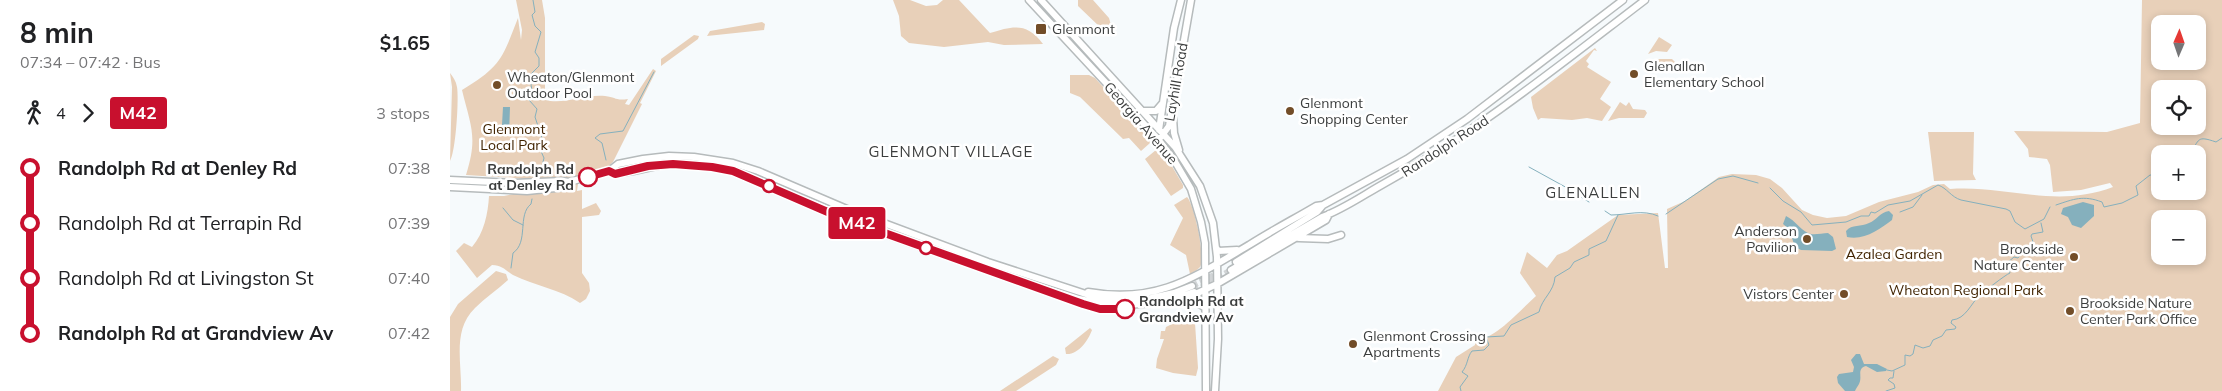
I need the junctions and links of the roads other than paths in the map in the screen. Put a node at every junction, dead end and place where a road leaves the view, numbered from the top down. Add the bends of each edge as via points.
1 (1029, 0) edge
2 (1041, 0) edge
3 (1181, 0) edge
4 (1191, 0) edge
5 (1623, 0) edge
6 (1645, 0) edge
7 (1163, 100) junction
8 (1174, 102) junction
9 (1142, 111) junction
10 (1161, 131) junction
11 (1158, 139) junction
12 (1180, 154) junction
13 (609, 171) junction
14 (450, 180) edge
15 (569, 182) junction
16 (450, 187) edge
17 (1323, 205) junction
18 (1329, 214) junction
19 (1341, 235) dead end
20 (1288, 242) junction
21 (1216, 248) junction
22 (1243, 248) junction
23 (1218, 264) junction
24 (1205, 272) junction
25 (1008, 276) junction
26 (1048, 282) junction
27 (1217, 284) junction
28 (1205, 290) junction
29 (1174, 303) junction
30 (1205, 308) junction
31 (1206, 391) edge
32 (1215, 391) edge

1 - 11 main road, Georgia Avenue
2 - 9 main road, Georgia Avenue
3 - 7 main road, Layhill Road
4 - 8 main road, Layhill Road
5 - 17 main road, Randolph Road via 1467,119 1407,159
6 - 18 main road, Randolph Road via 1485,121
7 - 9 main road via 1156,111
7 - 10 main road, Layhill Road
8 - 10 main road, Layhill Road via 1169,126
8 - 12 main road via 1174,129
9 - 10 main road, Georgia Avenue
10 - 11 main road, Layhill Road
10 - 12 main road, Georgia Avenue
11 - 24 main road, Georgia Avenue via 1194,197 1204,238
12 - 21 main road, Georgia Avenue via 1204,193
13 - 15 main road
13 - 25 main road via 615,174 673,164 733,171 837,216
13 - 26 main road via 627,161 669,156 733,163 849,210
14 - 15 main road
15 - 16 main road via 565,187 534,191
17 - 18 main road, Randolph Road via 1231,268
17 - 22 main road
18 - 20 main road via 1326,220
19 - 20 main road via 1325,239 1303,237
20 - 27 main road
21 - 22 main road via 1223,252
21 - 23 main road, Georgia Avenue
22 - 23 main road
23 - 24 main road
23 - 27 main road, Georgia Avenue
24 - 26 main road via 1167,289 1136,294 1094,293
24 - 28 main road, Georgia Avenue
25 - 26 main road via 1107,305 1150,304 1193,289 1120,300 1096,297
25 - 29 main road via 1100,309 1144,309
27 - 28 main road
27 - 32 main road, Georgia Avenue
28 - 29 main road
28 - 30 main road, Georgia Avenue
29 - 30 main road via 1194,302
30 - 31 main road, Georgia Avenue

